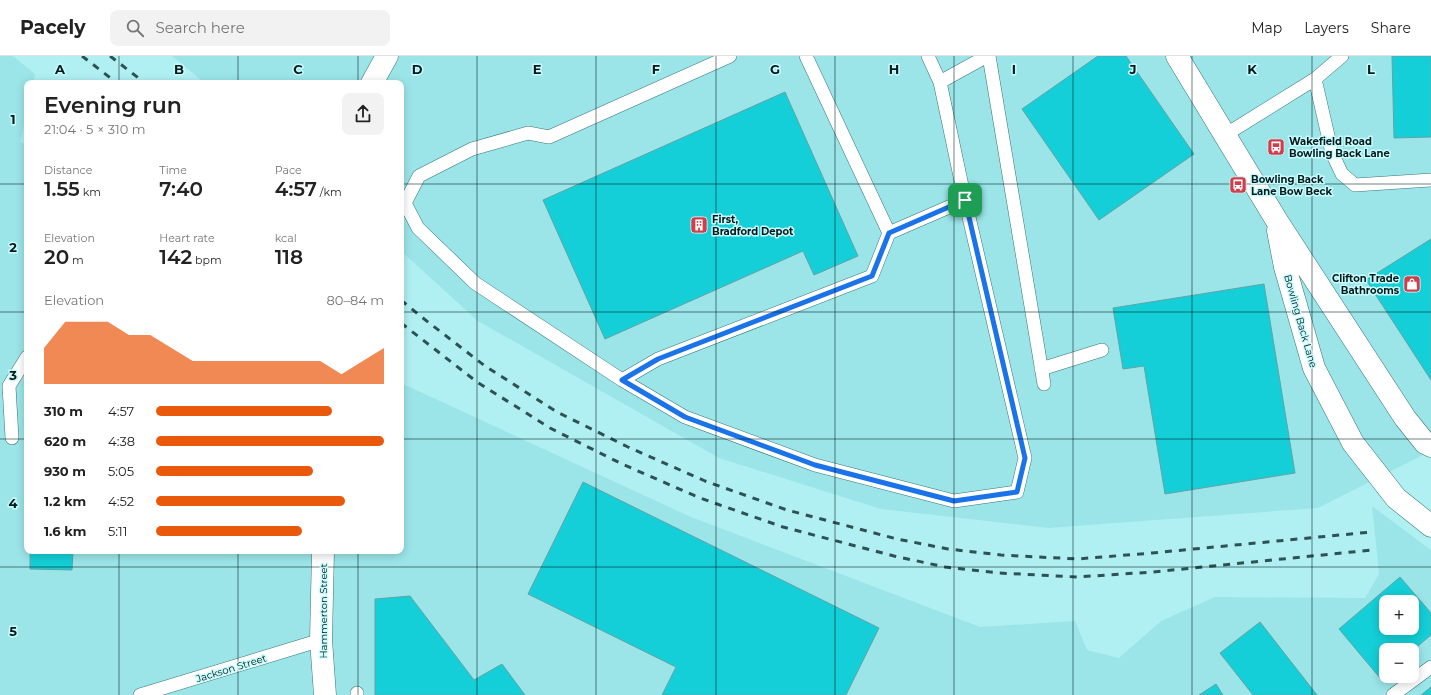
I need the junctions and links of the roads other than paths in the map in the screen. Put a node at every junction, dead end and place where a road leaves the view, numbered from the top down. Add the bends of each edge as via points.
1 (387, 56) edge
2 (730, 56) edge
3 (806, 56) edge
4 (928, 56) edge
5 (988, 56) edge
6 (1177, 56) edge
7 (1342, 56) edge
8 (374, 80) edge
9 (1315, 80) junction
10 (940, 82) junction
11 (1225, 135) junction
12 (1431, 180) edge
13 (965, 200) junction
14 (1276, 221) junction
15 (889, 233) junction
16 (1102, 350) dead end
17 (24, 362) edge
18 (1041, 369) junction
19 (622, 380) junction
20 (1044, 384) dead end
21 (12, 438) dead end
22 (1431, 446) edge
23 (1431, 526) edge
24 (323, 554) edge
25 (321, 640) junction
26 (1431, 667) edge
27 (140, 695) edge
28 (325, 695) edge
29 (1393, 695) edge

1 - 8 street
2 - 19 lane via 549,137 528,133 472,149 419,176 405,203 418,228 475,282
3 - 15 lane
4 - 10 lane
5 - 10 lane
5 - 18 lane
6 - 11 street, Bowling Back Lane
7 - 9 lane
9 - 11 lane
9 - 12 lane via 1332,153 1342,174 1355,185
10 - 13 lane
11 - 14 street, Bowling Back Lane
13 - 15 lane
13 - 19 lane via 1025,458 1017,492 954,501 815,465 685,417
14 - 22 street, Bowling Back Lane via 1405,418 1425,443
14 - 23 street, Bowling Back Lane via 1285,267 1314,368 1353,444 1396,498
15 - 19 lane via 872,276 658,359
16 - 18 lane
17 - 21 lane via 9,386
18 - 20 lane
24 - 25 street, Hammerton Street
25 - 27 lane, Jackson Street
25 - 28 street, Hammerton Street
26 - 29 lane

